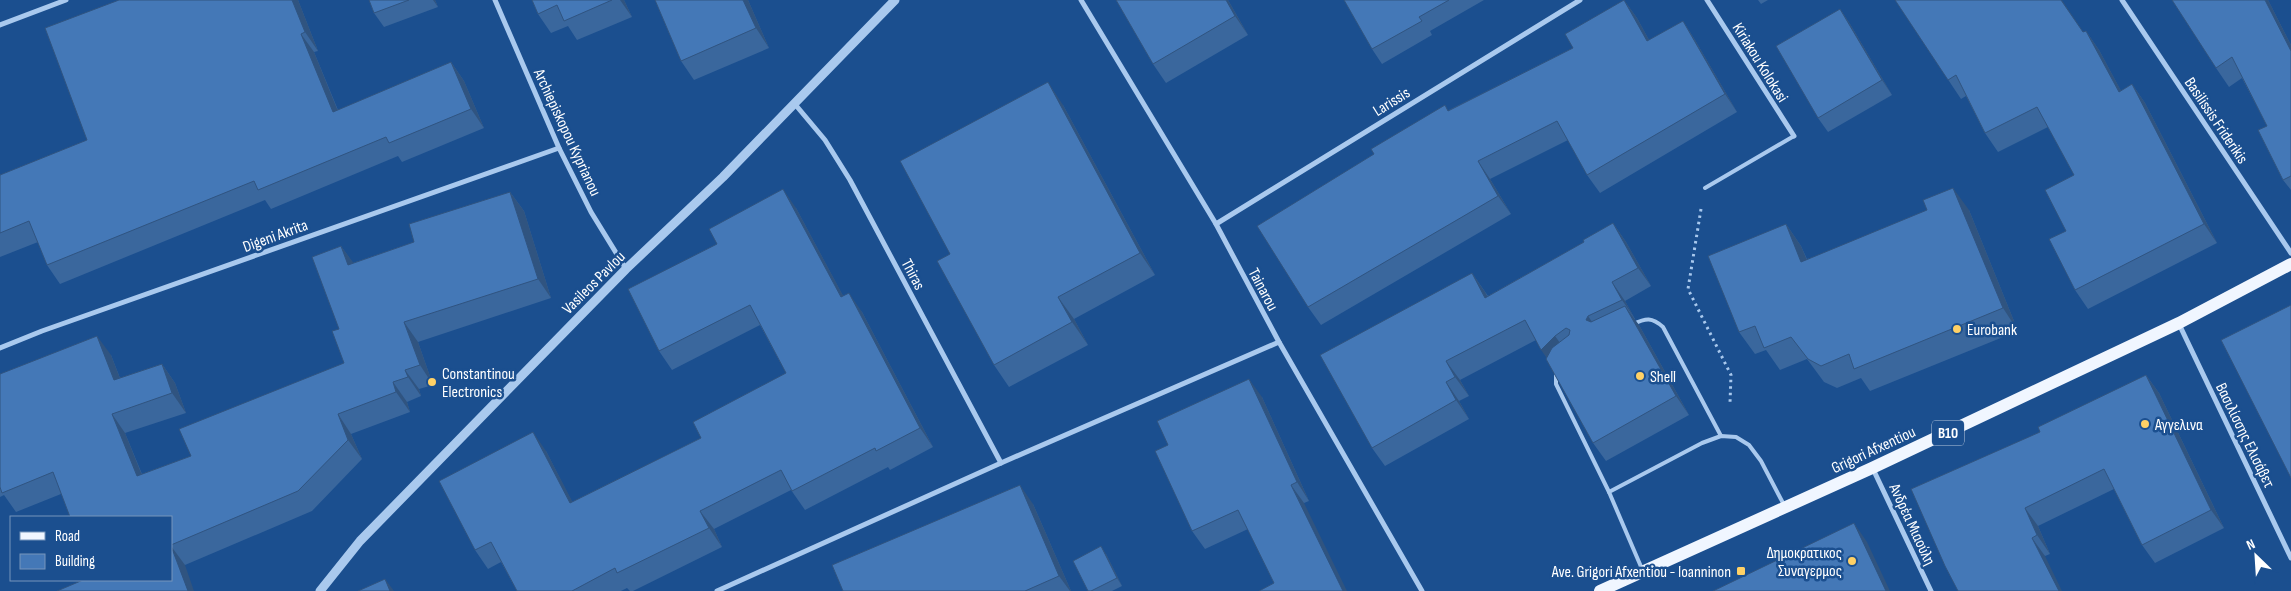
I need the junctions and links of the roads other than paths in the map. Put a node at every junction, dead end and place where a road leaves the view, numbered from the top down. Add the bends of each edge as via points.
1 (66, 0) edge
2 (495, 0) edge
3 (895, 0) edge
4 (1081, 0) edge
5 (1580, 0) edge
6 (1707, 0) edge
7 (2122, 0) edge
8 (0, 25) edge
9 (794, 104) junction
10 (1794, 136) joint
11 (559, 148) junction
12 (1705, 188) road end
13 (1216, 224) junction
14 (2291, 253) edge
15 (2291, 264) edge
16 (626, 269) junction
17 (2178, 323) junction
18 (1627, 326) edge
19 (1279, 342) junction
20 (0, 348) edge
21 (1558, 368) edge
22 (1721, 436) junction
23 (1001, 463) junction
24 (1872, 468) junction
25 (1609, 492) junction
26 (1785, 507) junction
27 (2291, 558) edge
28 (1642, 571) junction
29 (320, 591) edge
30 (717, 591) edge
31 (1422, 591) edge
32 (1600, 591) edge
33 (1931, 591) edge

1 - 8 street
2 - 11 street, Archiepiskopou Kyprianou
3 - 9 street, Vasileos Pavlou
4 - 13 street, Tainarou
5 - 13 street, Larissis
6 - 10 street, Kiriakou Kolokasi
7 - 14 street, Basilissis Friderikis
9 - 16 street, Vasileos Pavlou
9 - 23 street, Thiras via 825,140 850,180
10 - 12 lane
11 - 16 street, Archiepiskopou Kyprianou via 591,212
11 - 20 street, Digeni Akrita
13 - 19 street, Tainarou
15 - 17 main road, Grigori Afxentiou / B10
16 - 29 street, Vasileos Pavlou via 360,540
17 - 24 main road, Grigori Afxentiou / B10
17 - 27 street, Βασιλίσσης Ελισάβετ
18 - 22 lane via 1645,318 1655,320 1663,327
19 - 23 street
19 - 31 street, Tainarou
21 - 25 lane via 1556,384
22 - 25 lane
22 - 26 lane via 1736,437 1749,445
23 - 30 street
24 - 26 main road, Grigori Afxentiou / B10
24 - 33 street, Ανδρέα Μιαούλη
25 - 28 lane
26 - 28 main road, Grigori Afxentiou / B10
28 - 32 main road, Grigori Afxentiou / B10

